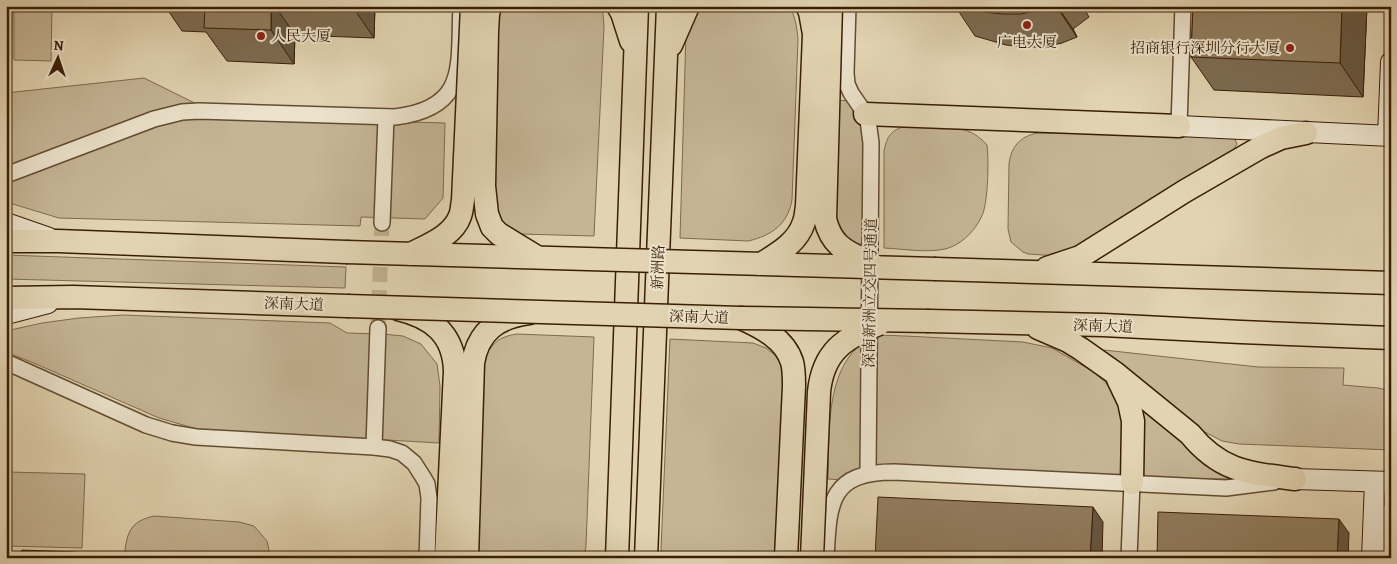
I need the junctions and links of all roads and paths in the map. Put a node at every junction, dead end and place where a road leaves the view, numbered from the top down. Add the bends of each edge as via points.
1 (461, 6) edge
2 (472, 6) edge
3 (490, 6) edge
4 (618, 6) edge
5 (637, 6) edge
6 (668, 6) edge
7 (688, 6) edge
8 (807, 6) edge
9 (831, 6) edge
10 (848, 6) edge
11 (1183, 6) edge
12 (635, 55) junction
13 (666, 55) junction
14 (1391, 62) edge
15 (865, 114) junction
16 (386, 117) junction
17 (1179, 126) junction
18 (1306, 132) junction
19 (1390, 136) edge
20 (6, 175) edge
21 (6, 223) edge
22 (382, 223) tunnel mouth
23 (6, 241) edge
24 (58, 241) junction
25 (411, 254) junction
26 (538, 258) junction
27 (762, 264) junction
28 (877, 267) junction
29 (1035, 272) junction
30 (1391, 283) edge
31 (6, 298) edge
32 (73, 298) junction
33 (390, 308) junction
34 (535, 312) junction
35 (6, 314) edge
36 (741, 318) junction
37 (885, 322) junction
38 (1028, 324) junction
39 (378, 328) tunnel mouth
40 (1391, 338) edge
41 (6, 362) edge
42 (1115, 374) junction
43 (374, 448) junction
44 (868, 473) junction
45 (1295, 479) junction
46 (1383, 482) edge
47 (1132, 483) junction
48 (1391, 513) edge
49 (427, 558) edge
50 (446, 558) edge
51 (468, 558) edge
52 (617, 558) edge
53 (646, 558) edge
54 (786, 558) edge
55 (812, 558) edge
56 (826, 558) edge
57 (1129, 558) edge
58 (1372, 558) edge
59 (1389, 558) edge

1 - 16 street via 458,66 448,94 425,111
2 - 25 main road, bridge via 461,214 456,225 444,235
3 - 26 main road, bridge via 484,177 487,214 498,234
4 - 12 main road
5 - 12 main road, 新洲路
6 - 13 main road, 新洲路
7 - 13 main road
8 - 27 main road, bridge via 814,34 807,206 797,236
9 - 28 main road, bridge via 825,219 837,244
10 - 15 street via 846,73 851,93
11 - 17 street
12 - 52 main road, 新洲路
13 - 53 main road, 新洲路
14 - 19 street
15 - 17 main road
15 - 44 street, 深南新洲立交四号通道 via 871,143
16 - 20 street via 182,112 154,119
16 - 22 street
17 - 18 street
18 - 19 street
18 - 29 main road via 1261,147 1080,257
21 - 24 street
23 - 24 main road
24 - 25 main road, bridge
25 - 26 main road, bridge
26 - 27 main road, bridge
27 - 28 main road, bridge
28 - 29 main road, bridge
29 - 30 main road
31 - 32 main road, 深南大道
32 - 33 main road, 深南大道, bridge
32 - 35 street
33 - 34 main road, 深南大道, bridge
33 - 50 main road, bridge via 416,314 434,325 445,336 453,353 455,371
34 - 36 main road, 深南大道, bridge
34 - 51 main road, bridge via 502,320 488,330 476,349
36 - 37 main road, 深南大道, bridge
36 - 54 main road via 765,330 781,343 792,362 794,386
37 - 38 main road, 深南大道, bridge
37 - 55 main road, bridge via 844,342 823,368 819,392
38 - 40 main road, 深南大道
38 - 42 main road via 1068,341
39 - 43 street
41 - 43 street via 146,425 172,433 196,438
42 - 45 main road via 1213,456 1239,470
42 - 47 main road via 1129,402 1133,422
43 - 49 street via 390,448 402,453 423,477 429,498
44 - 47 street
44 - 56 street via 850,480 833,502
45 - 46 street
45 - 47 street via 1226,488
46 - 58 street
47 - 57 street
48 - 59 street

